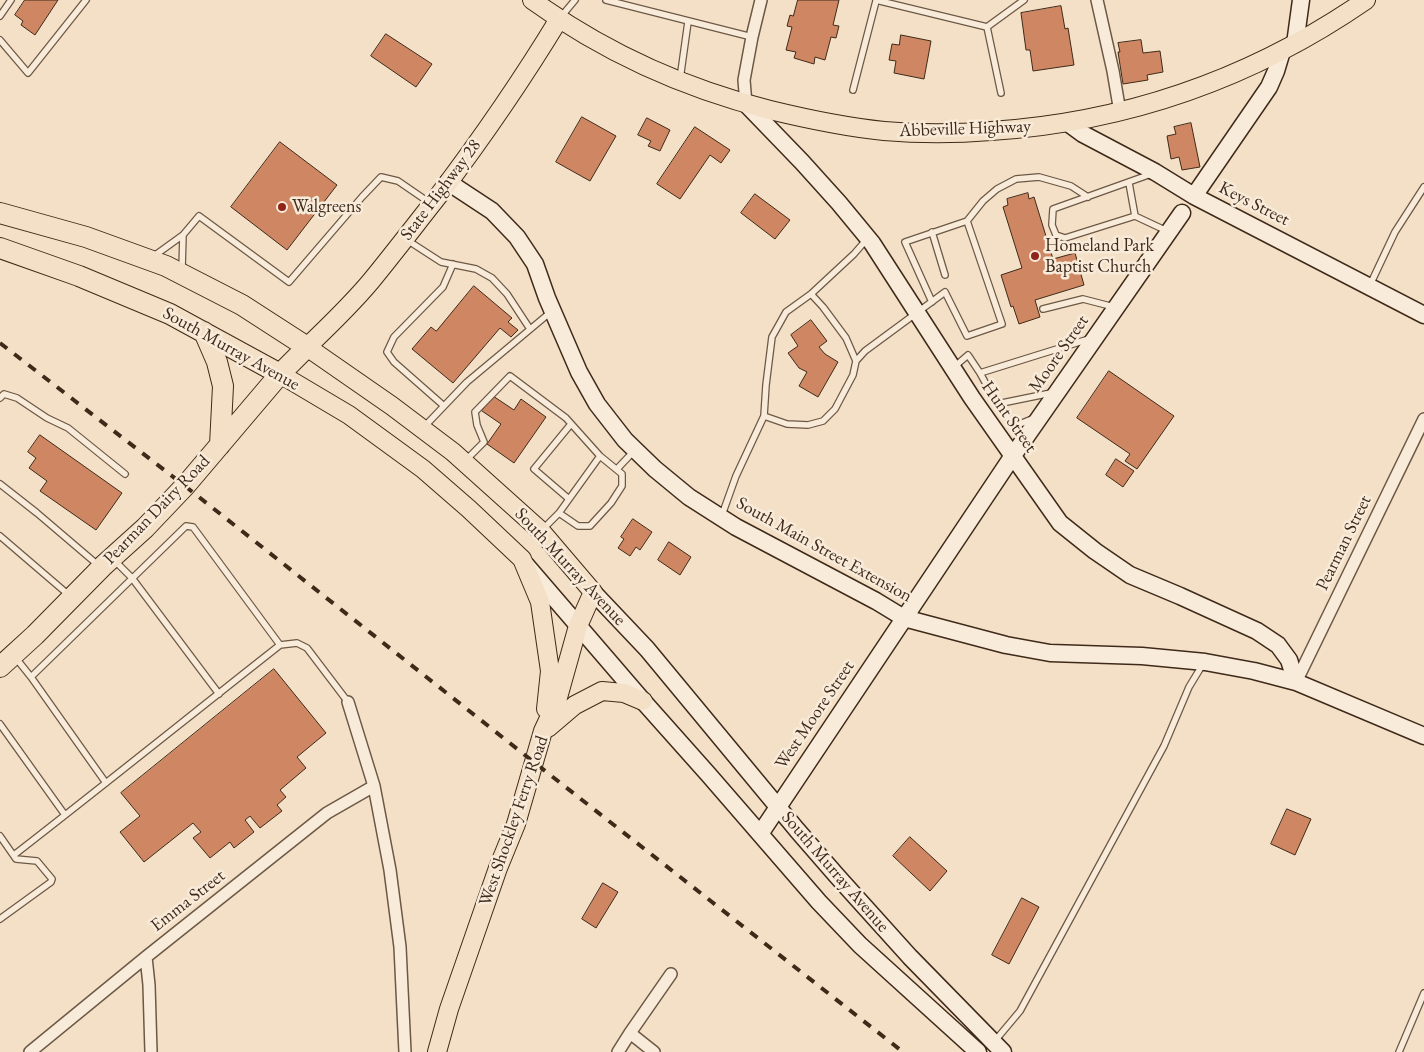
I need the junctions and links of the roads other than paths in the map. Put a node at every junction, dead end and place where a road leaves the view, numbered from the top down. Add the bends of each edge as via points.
1 (11, 0) edge
2 (86, 0) edge
3 (532, 0) edge
4 (575, 0) edge
5 (606, 0) edge
6 (762, 0) edge
7 (876, 0) edge
8 (1024, 0) edge
9 (1097, 0) edge
10 (1301, 0) edge
11 (1366, 0) edge
12 (0, 16) edge
13 (559, 19) junction
14 (688, 22) junction
15 (987, 27) junction
16 (752, 37) junction
17 (0, 40) edge
18 (1289, 48) junction
19 (680, 82) junction
20 (853, 90) dead end
21 (1001, 93) dead end
22 (746, 104) junction
23 (1120, 112) junction
24 (1068, 123) junction
25 (1155, 172) junction
26 (448, 182) junction
27 (1128, 182) junction
28 (1424, 188) edge
29 (1194, 196) junction
30 (1088, 197) junction
31 (432, 204) junction
32 (0, 213) edge
33 (1182, 213) dead end
34 (1135, 216) junction
35 (967, 221) junction
36 (932, 232) junction
37 (1169, 232) junction
38 (183, 235) junction
39 (405, 238) junction
40 (868, 238) junction
41 (0, 248) edge
42 (150, 260) junction
43 (453, 264) junction
44 (182, 274) junction
45 (945, 274) dead end
46 (1369, 287) junction
47 (811, 294) junction
48 (932, 302) junction
49 (1116, 308) junction
50 (1043, 309) dead end
51 (552, 310) junction
52 (918, 313) junction
53 (1424, 315) edge
54 (530, 329) junction
55 (204, 332) junction
56 (1096, 336) junction
57 (307, 347) junction
58 (856, 361) junction
59 (953, 369) junction
60 (980, 373) junction
61 (280, 374) junction
62 (1057, 392) junction
63 (0, 398) edge
64 (997, 404) junction
65 (444, 406) junction
66 (764, 416) junction
67 (1040, 416) junction
68 (1424, 419) edge
69 (571, 424) junction
70 (422, 429) junction
71 (220, 445) junction
72 (635, 450) junction
73 (600, 456) junction
74 (1012, 457) junction
75 (464, 462) junction
76 (616, 469) junction
77 (125, 474) dead end
78 (0, 484) edge
79 (569, 499) junction
80 (559, 513) junction
81 (721, 517) junction
82 (541, 531) junction
83 (0, 536) edge
84 (522, 559) junction
85 (107, 563) junction
86 (132, 578) junction
87 (593, 592) junction
88 (72, 597) junction
89 (904, 618) junction
90 (578, 626) junction
91 (280, 645) junction
92 (7, 661) edge
93 (1204, 662) junction
94 (31, 677) junction
95 (1296, 682) junction
96 (219, 694) junction
97 (643, 701) junction
98 (348, 702) joint
99 (0, 724) edge
100 (543, 732) junction
101 (1424, 736) edge
102 (106, 783) junction
103 (374, 786) junction
104 (777, 807) junction
105 (65, 815) junction
106 (760, 834) junction
107 (0, 836) edge
108 (14, 855) junction
109 (0, 919) edge
110 (146, 957) junction
111 (671, 974) dead end
112 (1424, 994) edge
113 (630, 1033) junction
114 (999, 1047) edge
115 (30, 1052) edge
116 (150, 1052) edge
117 (405, 1052) edge
118 (438, 1052) edge
119 (618, 1052) edge
120 (654, 1052) edge
121 (978, 1052) edge
122 (1399, 1052) edge

1 - 12 lane
2 - 17 lane via 28,73
3 - 13 main road, Abbeville Highway
4 - 13 lane
5 - 14 lane
6 - 16 street
7 - 15 lane
7 - 20 lane
8 - 15 lane
9 - 23 street
10 - 18 street
11 - 18 main road, Abbeville Highway
13 - 19 main road, Abbeville Highway via 590,39
13 - 26 main road, State Highway 28
14 - 16 lane
14 - 19 lane
15 - 21 lane
16 - 22 street via 744,80
18 - 23 main road, Abbeville Highway via 1229,77
18 - 29 street via 1269,87
19 - 22 main road, Abbeville Highway
22 - 24 main road, Abbeville Highway via 843,126 885,131 971,133
22 - 40 street, Hunt Street
23 - 24 main road, Abbeville Highway
24 - 25 street, Keys Street
25 - 27 lane
25 - 29 street, Keys Street
26 - 31 main road, State Highway 28
26 - 51 street, South Main Street Extension via 492,211 517,237 535,264
27 - 30 lane
27 - 34 lane
28 - 46 lane via 1395,232
29 - 46 street, Keys Street
30 - 34 lane via 1053,209 1052,225 1056,234 1064,238
30 - 35 lane via 1071,186 1039,177 1016,179 983,201
31 - 38 lane via 398,181 381,177 289,282 199,216
31 - 39 main road, State Highway 28
32 - 42 highway, South Murray Avenue via 86,236
33 - 37 street, Moore Street
34 - 37 lane
35 - 36 lane
35 - 48 lane via 1002,324 967,336 945,292
36 - 45 lane
36 - 48 lane via 905,242
37 - 49 street, Moore Street
38 - 42 lane
38 - 44 lane
39 - 43 lane via 441,262
39 - 57 main road, State Highway 28 via 370,282
40 - 47 lane
40 - 52 street, Hunt Street
41 - 55 highway, South Murray Avenue via 79,276 170,314
42 - 44 highway, South Murray Avenue
43 - 54 lane via 476,269 492,278
43 - 65 lane via 443,287 394,337 387,352
44 - 57 highway, South Murray Avenue via 242,305
46 - 53 street, Keys Street
47 - 58 lane via 846,338
47 - 66 lane via 786,312 772,337
48 - 52 lane
49 - 50 lane via 1084,299
49 - 56 street, Moore Street
51 - 54 lane
51 - 72 street, South Main Street Extension via 583,380
52 - 58 lane
52 - 59 street, Hunt Street
54 - 65 lane via 467,382
55 - 61 highway, South Murray Avenue
55 - 71 highway via 223,386
56 - 60 lane
56 - 62 street, Moore Street
57 - 61 highway, Pearman Dairy Road
57 - 70 main road, South Murray Avenue
58 - 66 lane via 853,375 835,409 823,421 808,425 786,424
59 - 60 lane via 968,356
59 - 74 street, Hunt Street
60 - 64 lane
61 - 71 highway, Pearman Dairy Road
61 - 84 main road, South Murray Avenue via 349,415 423,469
62 - 64 lane
62 - 67 street, Moore Street
63 - 77 lane via 4,394 17,398 68,428
64 - 67 lane via 1015,426
65 - 70 lane
66 - 81 lane
67 - 74 street, Moore Street
68 - 95 street, Pearman Street
69 - 73 lane
69 - 75 lane via 510,376 475,412 476,425 484,442
69 - 79 lane via 534,469
70 - 75 main road, South Murray Avenue
71 - 85 highway, Pearman Dairy Road via 145,528
72 - 76 lane
72 - 81 street, South Main Street Extension via 689,497
73 - 76 lane
73 - 79 lane
74 - 89 street, Moore Street
74 - 95 street, Hunt Street via 1060,523 1130,575 1257,631 1278,645 1290,660
75 - 82 main road, South Murray Avenue
76 - 80 lane via 622,474 622,486 590,526 578,526
78 - 85 lane
79 - 80 lane
80 - 82 lane
81 - 89 street, South Main Street Extension
82 - 87 main road, South Murray Avenue
83 - 88 lane
84 - 90 street, South Murray Avenue
84 - 100 main road via 540,602 550,671
85 - 86 lane
85 - 88 highway, Pearman Dairy Road
86 - 91 lane via 186,526 193,527
86 - 94 lane
86 - 96 lane
87 - 90 main road, West Shockley Ferry Road
87 - 104 street, South Murray Avenue via 648,648
88 - 92 highway, Pearman Dairy Road
89 - 93 street, South Main Street Extension via 1050,653
89 - 104 street, West Moore Street
90 - 97 street, South Murray Avenue
90 - 100 main road, West Shockley Ferry Road via 557,701
91 - 96 lane
91 - 98 lane via 297,643 307,648
92 - 94 lane
93 - 95 street, South Main Street Extension via 1254,670
93 - 114 lane via 1189,687 1164,746
94 - 102 lane
95 - 101 street, South Main Street Extension
96 - 102 lane
97 - 100 main road via 624,692 602,691 575,705
97 - 106 street, South Murray Avenue
98 - 103 street
99 - 105 lane
100 - 118 main road, West Shockley Ferry Road via 516,824 449,1009
102 - 105 lane
103 - 110 street, Emma Street via 327,813
103 - 117 street via 400,947
104 - 106 street, West Moore Street
104 - 114 street, South Murray Avenue via 910,956
105 - 108 lane
106 - 121 street, South Murray Avenue via 860,945
107 - 108 lane
108 - 109 lane via 16,859 37,861 52,882
110 - 115 street, Emma Street
110 - 116 street
111 - 113 street
112 - 122 lane
113 - 119 street
113 - 120 street

